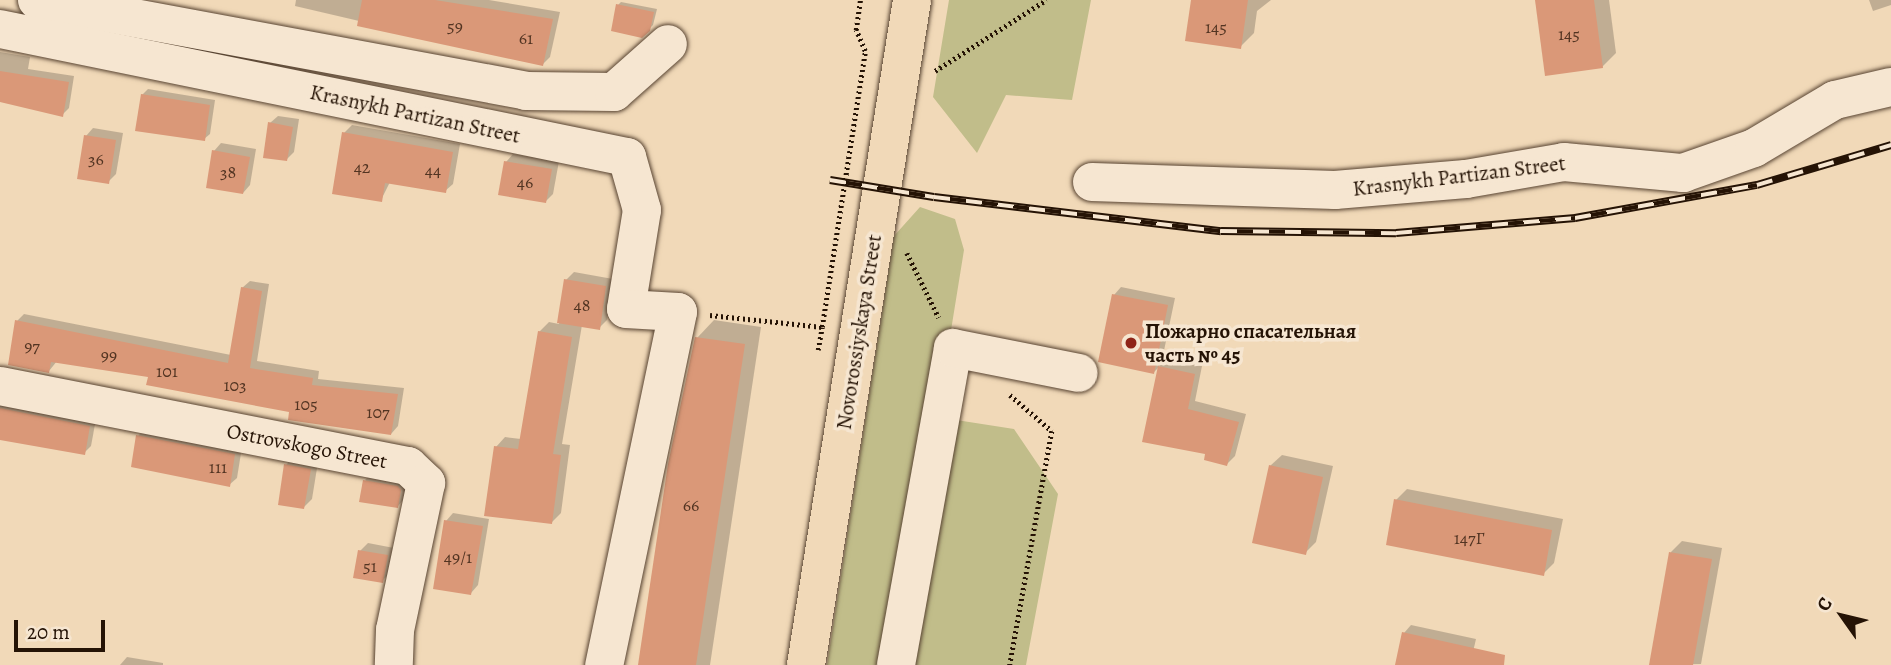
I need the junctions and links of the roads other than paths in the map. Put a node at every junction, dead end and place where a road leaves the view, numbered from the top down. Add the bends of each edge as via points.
1 (37, 0) edge
2 (912, 0) edge
3 (0, 29) edge
4 (668, 44) dead end
5 (1891, 87) edge
6 (1092, 182) dead end
7 (1079, 373) dead end
8 (0, 386) edge
9 (394, 665) edge
10 (604, 665) edge
11 (806, 665) edge
12 (896, 665) edge

1 - 4 street, Krasnykh Partizan Street via 526,90 614,92
2 - 11 main road, Novorossiyskaya Street
3 - 10 street, Krasnykh Partizan Street via 627,158 642,210 626,309 678,312
5 - 6 street, Krasnykh Partizan Street via 1835,100 1754,148 1684,173 1564,162 1466,179 1335,190
7 - 12 street via 953,348
8 - 9 street, Ostrovskogo Street via 408,466 426,483 395,630

